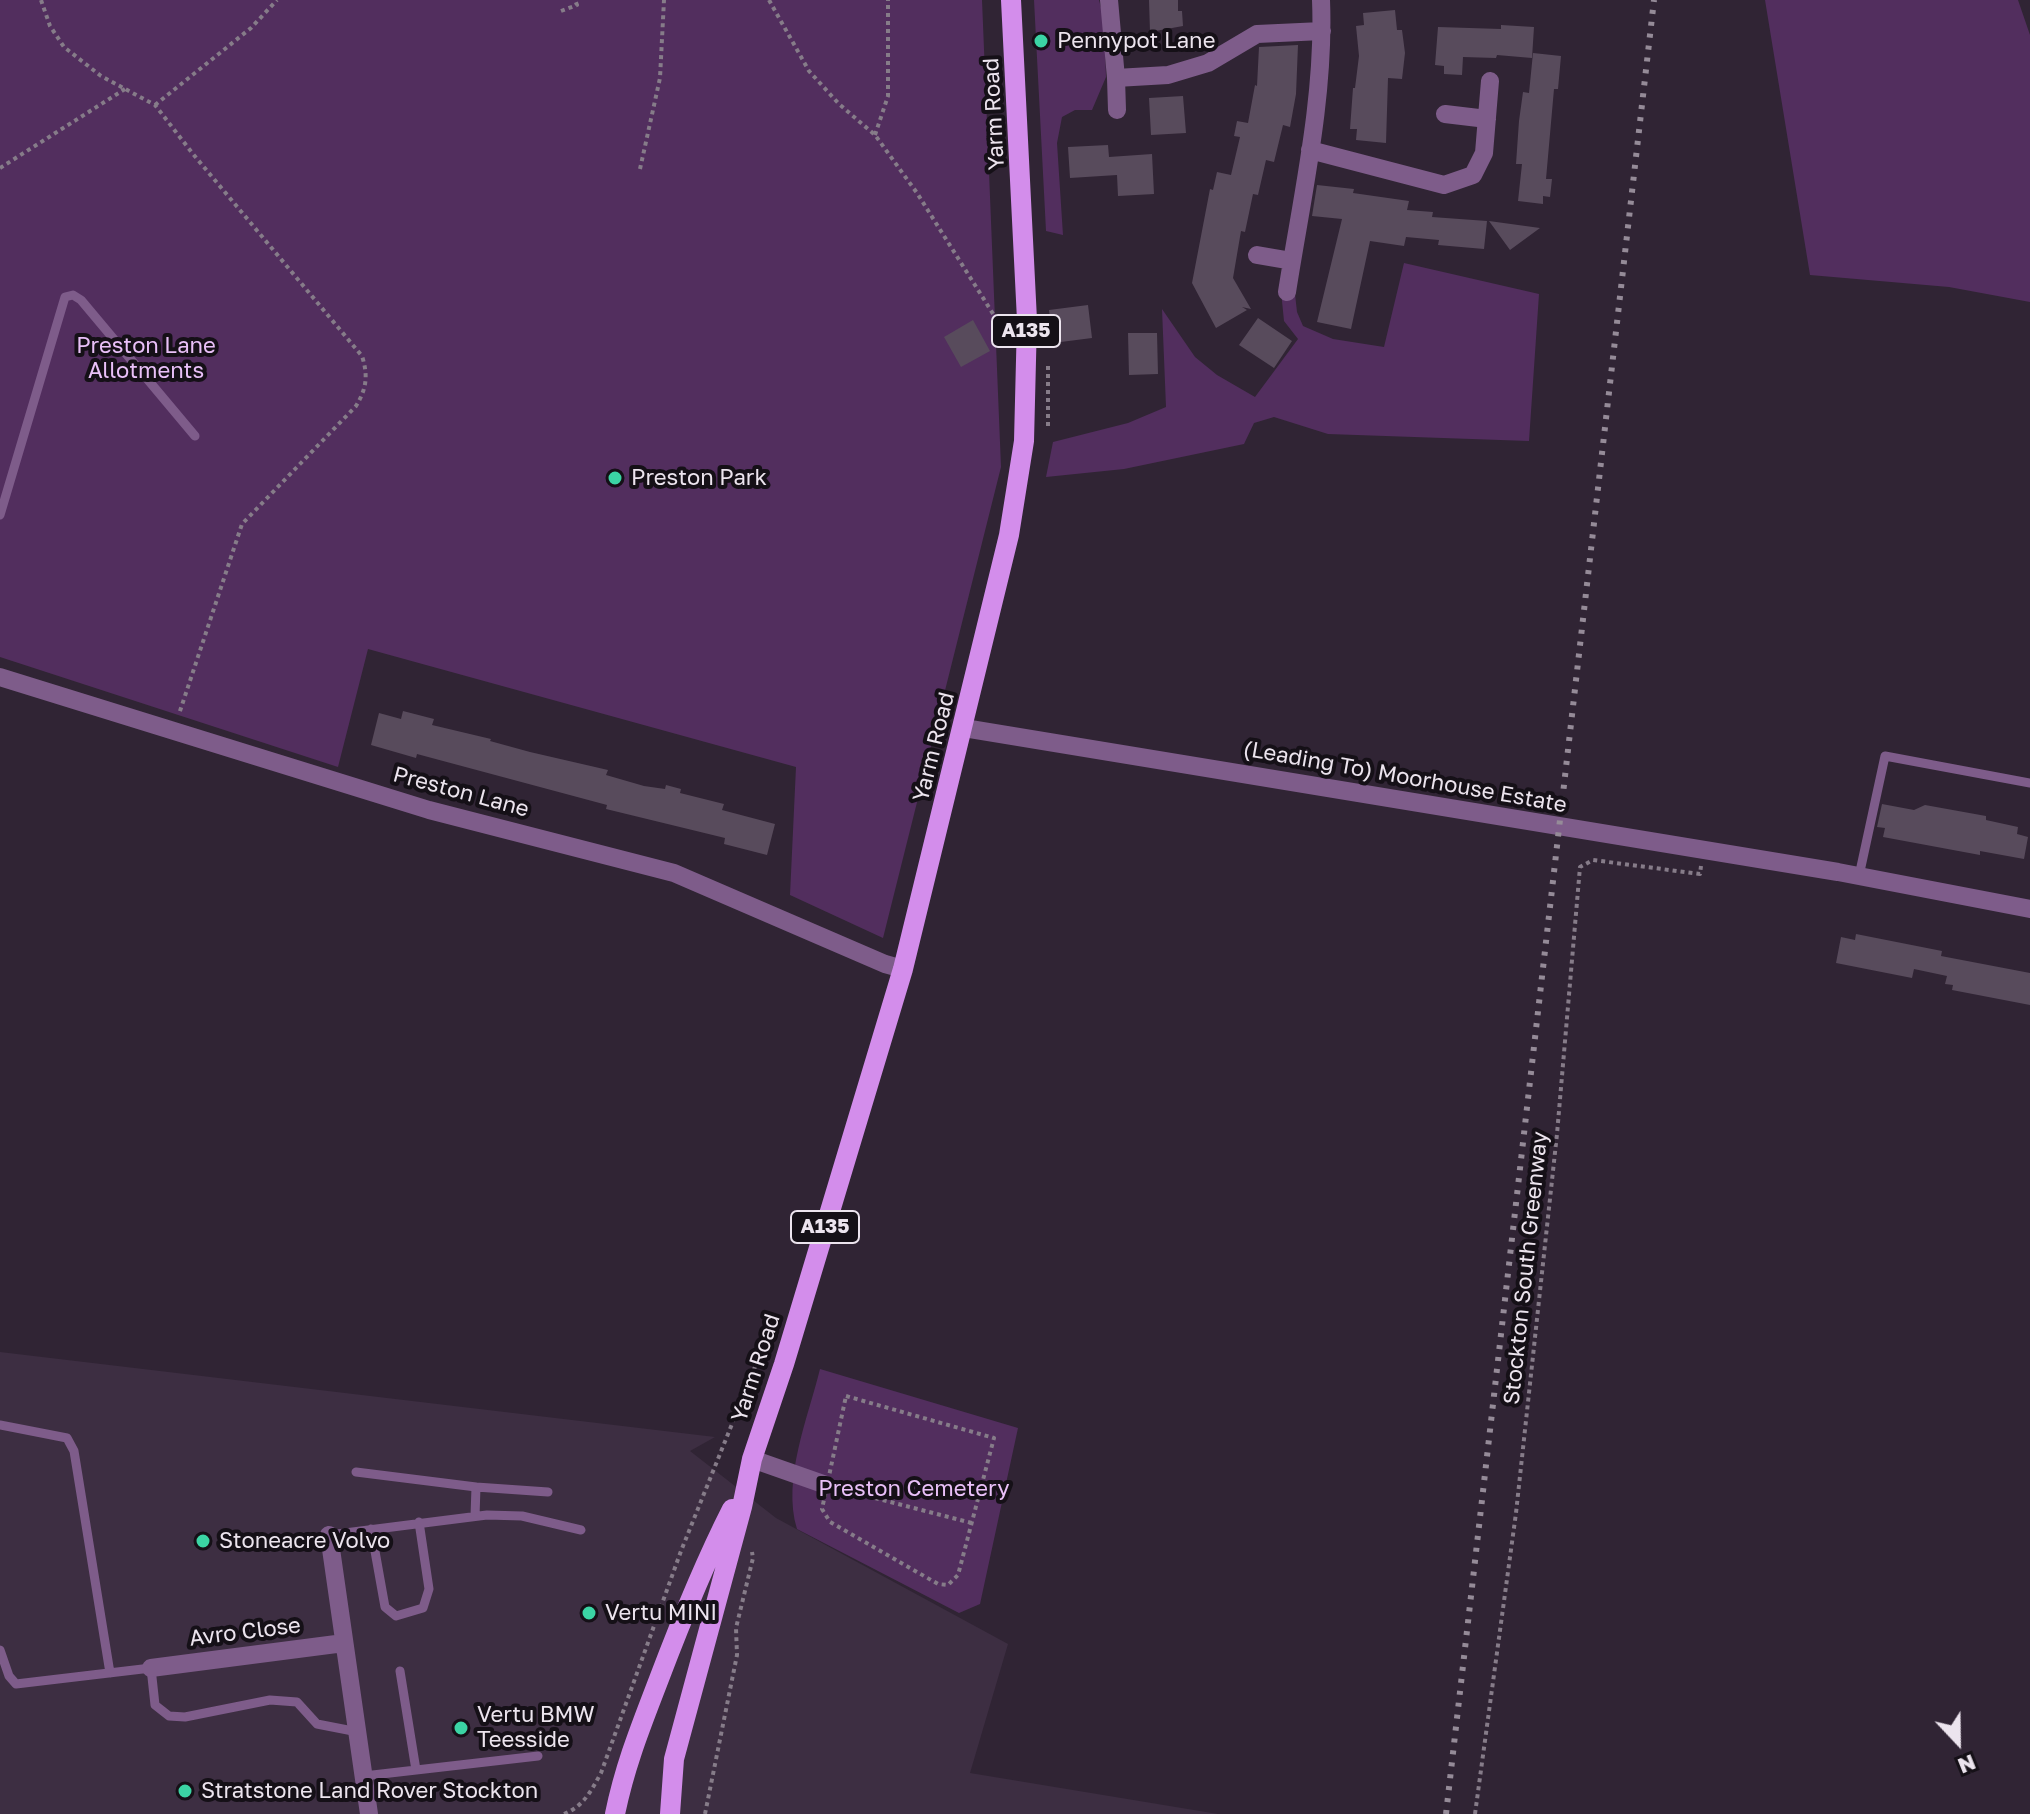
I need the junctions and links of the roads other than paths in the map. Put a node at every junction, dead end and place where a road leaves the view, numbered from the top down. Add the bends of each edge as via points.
1 (1011, 0) edge
2 (1109, 0) edge
3 (1321, 0) edge
4 (1322, 31) junction
5 (1116, 78) junction
6 (1490, 81) dead end
7 (1117, 110) dead end
8 (1445, 114) dead end
9 (1487, 119) junction
10 (1310, 150) junction
11 (1257, 255) dead end
12 (1292, 261) junction
13 (1287, 292) dead end
14 (195, 436) dead end
15 (0, 515) edge
16 (0, 677) edge
17 (964, 728) junction
18 (2030, 783) edge
19 (1859, 876) junction
20 (2030, 909) edge
21 (903, 969) junction
22 (0, 1425) edge
23 (752, 1459) junction
24 (356, 1472) dead end
25 (745, 1483) junction
26 (826, 1485) road end
27 (476, 1487) junction
28 (548, 1492) dead end
29 (475, 1516) junction
30 (419, 1522) junction
31 (371, 1529) junction
32 (581, 1530) dead end
33 (329, 1535) joint
34 (344, 1643) junction
35 (0, 1650) edge
36 (151, 1668) junction
37 (400, 1671) dead end
38 (110, 1673) junction
39 (358, 1732) junction
40 (538, 1756) dead end
41 (416, 1770) junction
42 (364, 1776) junction
43 (369, 1814) edge
44 (615, 1814) edge
45 (670, 1814) edge

1 - 17 main road, Yarm Road / A135 via 1027,320 1024,441 1009,535
2 - 5 street
3 - 4 street
4 - 5 street via 1257,34 1208,63 1168,75
4 - 10 street
5 - 7 street
6 - 9 street
8 - 9 street
9 - 10 street via 1484,153 1473,175 1444,185
10 - 12 street
11 - 12 street
12 - 13 street
14 - 15 lane via 81,300 65,297
16 - 21 street, Preston Lane via 429,810 674,873
17 - 19 street, (Leading To) Moorhouse Estate
17 - 21 main road, Yarm Road / A135
18 - 19 lane via 1885,756
19 - 20 street, (Leading To) Moorhouse Estate
21 - 23 main road, Yarm Road / A135
22 - 38 lane via 67,1438 74,1451
23 - 25 main road, Yarm Road / A135
23 - 26 street
24 - 27 lane
25 - 44 main road, A135 via 688,1604 624,1771
25 - 45 main road, A135 via 674,1759
27 - 28 lane
27 - 29 lane
29 - 30 lane
29 - 32 lane via 522,1516
30 - 31 lane
30 - 31 lane via 427,1600 423,1608 396,1616 385,1607
31 - 33 lane
33 - 34 street
34 - 36 street, Avro Close
34 - 39 street
35 - 38 lane via 16,1684
36 - 38 lane
36 - 39 lane via 155,1705 169,1716 270,1700 297,1702 317,1724
37 - 41 lane
39 - 42 street
40 - 41 lane
41 - 42 lane
42 - 43 street

